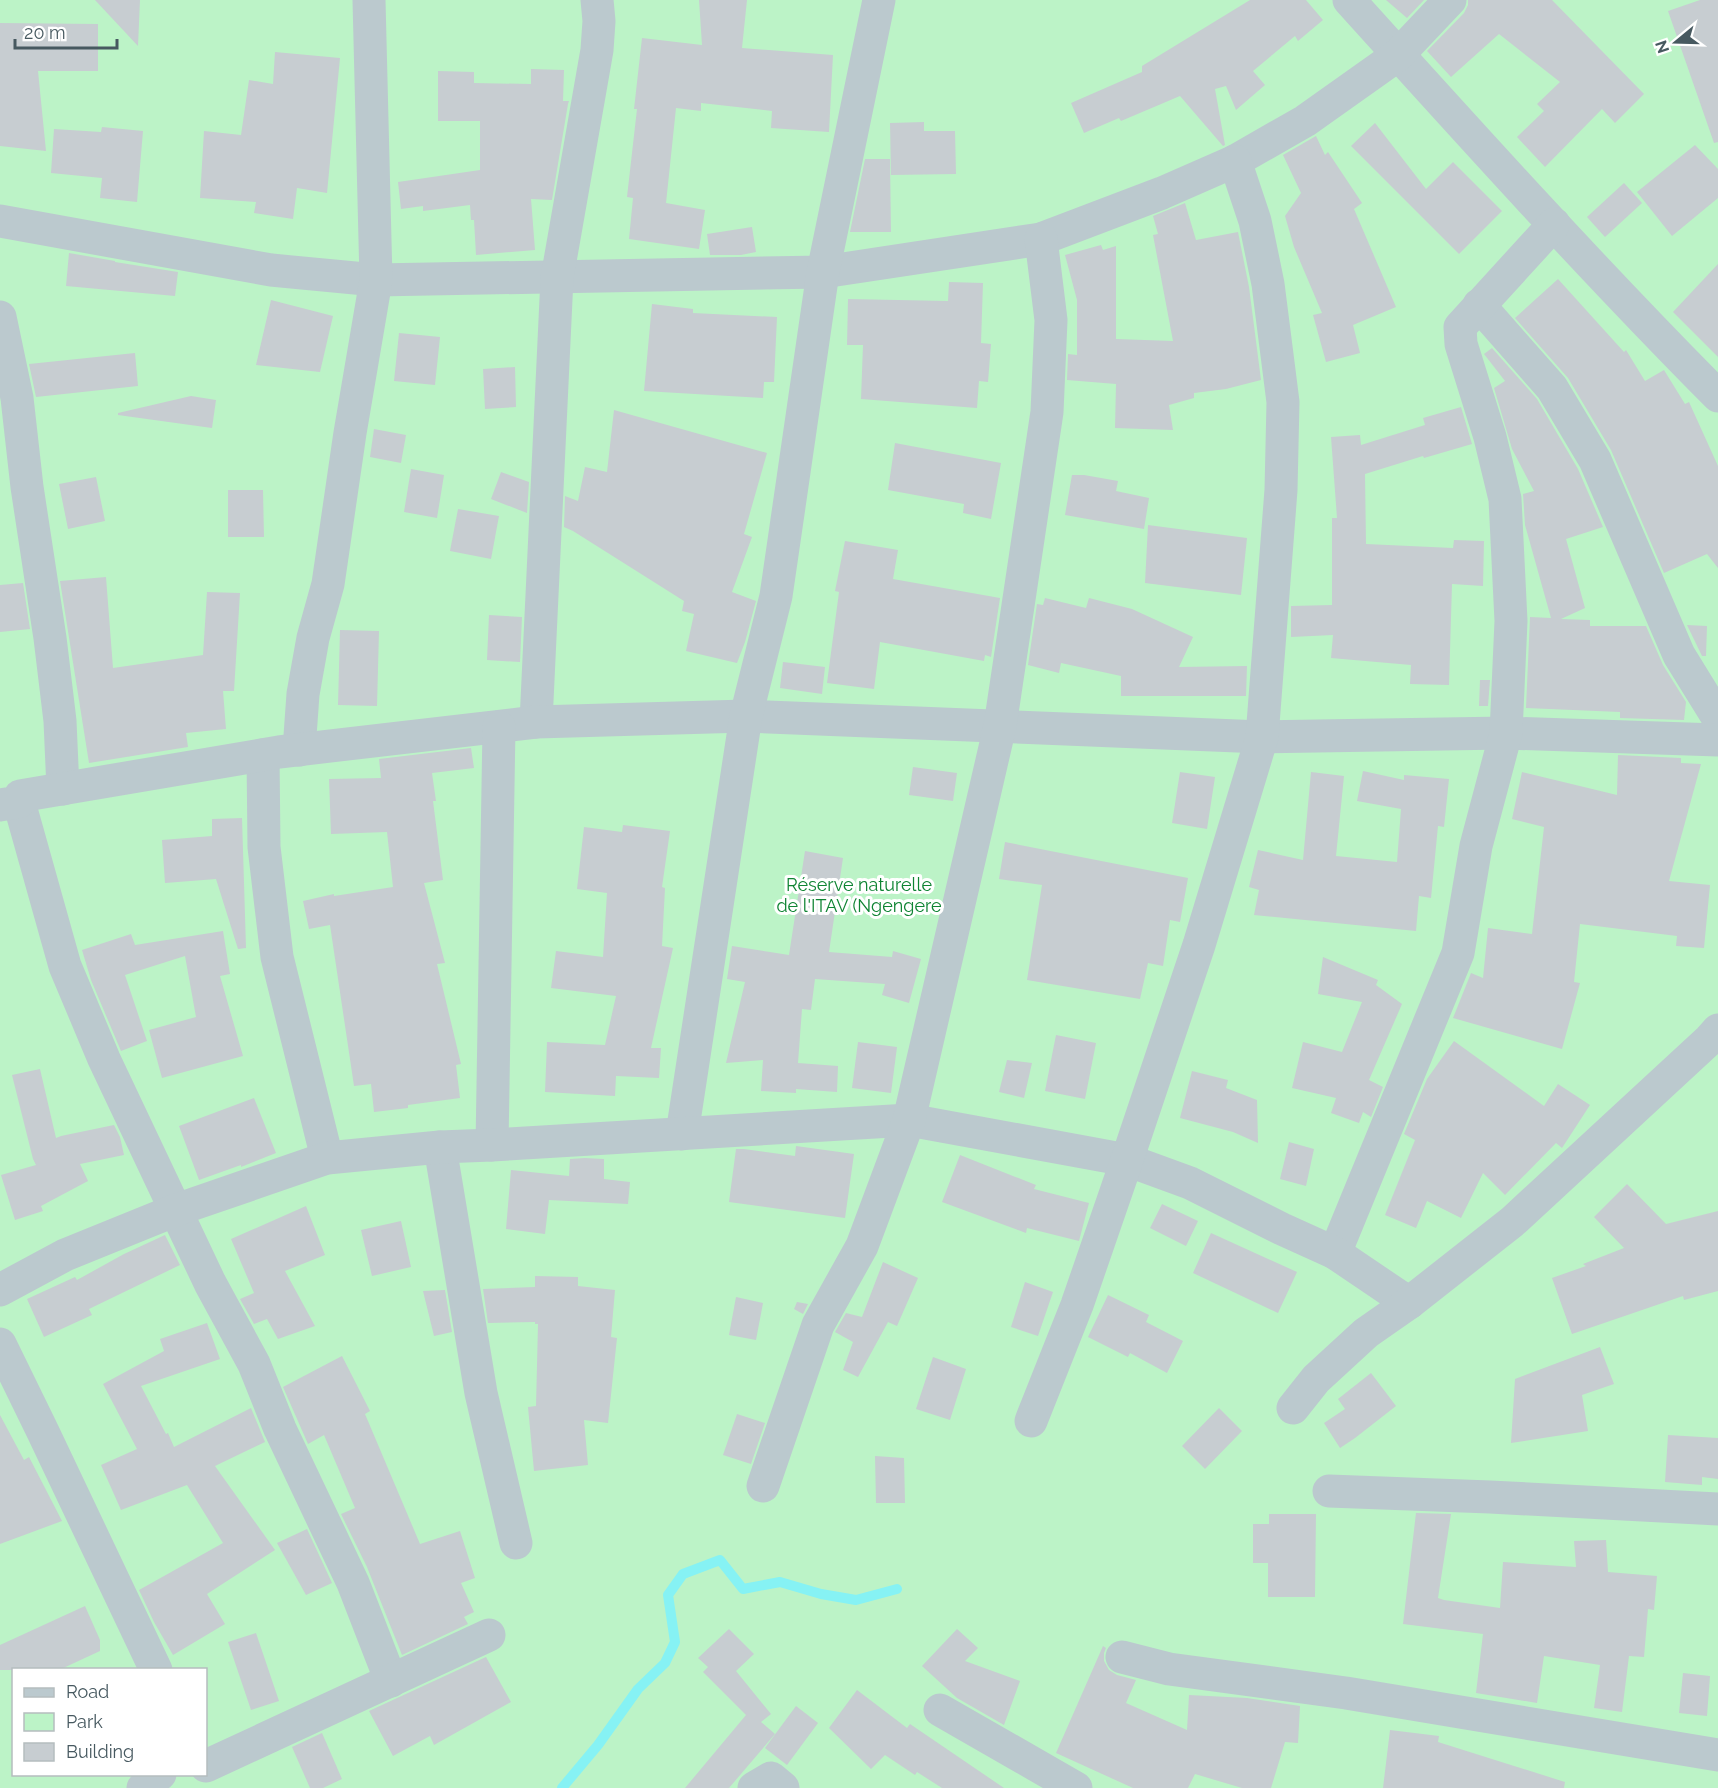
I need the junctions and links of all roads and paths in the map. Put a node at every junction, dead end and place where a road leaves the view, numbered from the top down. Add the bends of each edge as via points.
1 (369, 0) edge
2 (597, 0) edge
3 (879, 0) edge
4 (1349, 0) edge
5 (1450, 0) edge
6 (1398, 55) junction
7 (1234, 161) junction
8 (0, 221) edge
9 (1554, 224) junction
10 (1041, 239) junction
11 (823, 272) junction
12 (557, 278) junction
13 (375, 280) junction
14 (1479, 305) junction
15 (0, 317) edge
16 (1718, 396) edge
17 (746, 716) junction
18 (1718, 718) edge
19 (536, 722) junction
20 (1000, 726) junction
21 (500, 727) junction
22 (1506, 733) junction
23 (1262, 737) junction
24 (1718, 740) edge
25 (299, 750) junction
26 (262, 755) junction
27 (63, 789) junction
28 (9, 803) edge
29 (1718, 1030) edge
30 (909, 1120) junction
31 (681, 1134) junction
32 (492, 1145) junction
33 (440, 1147) junction
34 (327, 1158) junction
35 (1127, 1160) junction
36 (176, 1210) junction
37 (1335, 1253) junction
38 (0, 1290) edge
39 (1409, 1303) junction
40 (0, 1344) edge
41 (1293, 1408) dead end
42 (1031, 1421) dead end
43 (763, 1486) dead end
44 (1329, 1491) dead end
45 (1718, 1509) edge
46 (516, 1543) dead end
47 (489, 1635) dead end
48 (1122, 1657) dead end
49 (155, 1668) edge
50 (392, 1681) junction
51 (940, 1710) dead end
52 (1718, 1755) edge
53 (207, 1766) edge
54 (158, 1776) edge
55 (143, 1788) edge
56 (754, 1788) edge
57 (783, 1788) edge
58 (1076, 1788) edge

1 - 13 street
2 - 12 street via 597,50
3 - 11 street
4 - 6 street
5 - 6 street
6 - 7 street via 1305,121
6 - 9 street
7 - 10 street
7 - 23 street via 1255,221 1269,284 1283,402 1281,490
8 - 13 street via 271,270
9 - 14 street
9 - 16 street
10 - 11 street
10 - 20 street via 1051,320 1047,411
11 - 12 street
11 - 17 street via 777,596
12 - 13 street
12 - 19 street
13 - 25 street via 328,584 303,694
14 - 18 street via 1552,388 1595,460 1679,655
14 - 22 street via 1460,327 1461,344 1505,499 1511,621
15 - 27 street via 17,398 50,638
17 - 19 street
17 - 20 street
17 - 31 street
19 - 21 street
20 - 23 street
20 - 30 street
21 - 25 street
21 - 32 street
22 - 23 street
22 - 24 street
22 - 37 street via 1476,846 1458,953
23 - 35 street via 1199,945
25 - 26 street
26 - 27 street
26 - 34 street via 264,848 277,957
27 - 28 street via 20,796
28 - 36 street via 65,966 104,1059
29 - 39 street via 1512,1222
30 - 31 street
30 - 35 street
30 - 43 street via 862,1246 818,1325
31 - 32 street
32 - 33 street
33 - 34 street
33 - 46 street via 481,1394
34 - 36 street
35 - 37 street via 1190,1183
35 - 42 street via 1077,1305
36 - 38 street via 65,1255
36 - 50 street via 254,1364 280,1430 353,1583
37 - 39 street
39 - 41 street via 1366,1333 1316,1379
40 - 49 street
44 - 45 street
47 - 50 street
48 - 52 street via 1169,1669 1346,1693
50 - 53 street
51 - 58 street
54 - 55 street
56 - 57 street via 771,1778

